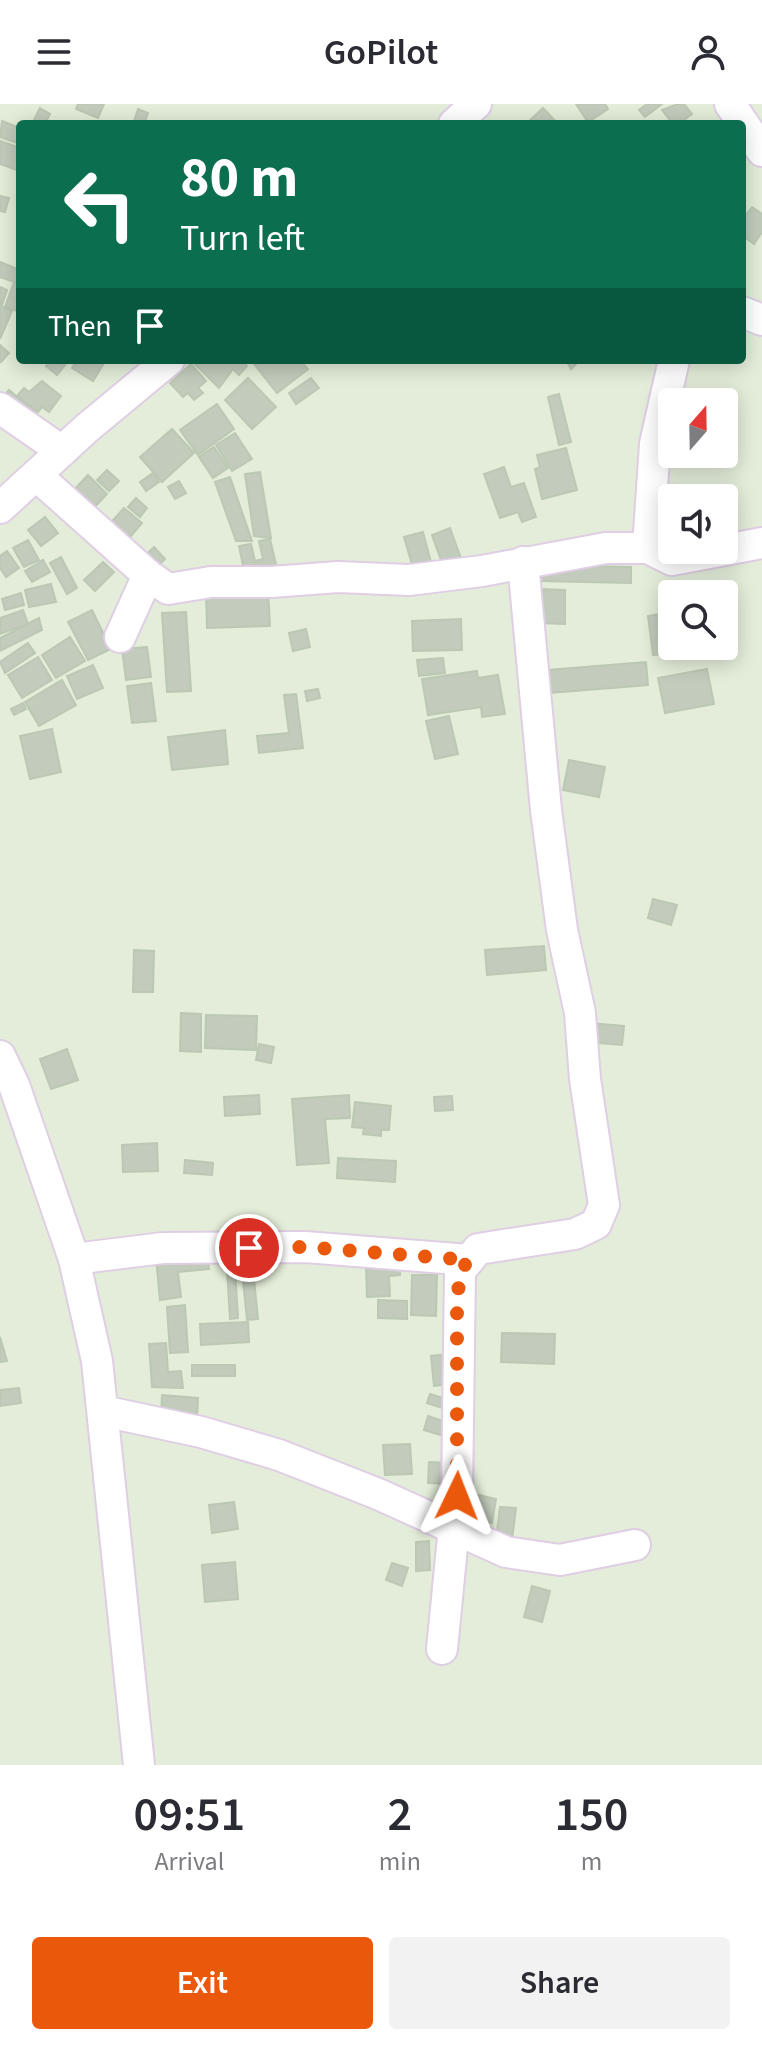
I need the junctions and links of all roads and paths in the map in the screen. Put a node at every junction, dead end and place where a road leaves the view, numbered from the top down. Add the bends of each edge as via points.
1 (476, 104) edge
2 (458, 120) edge
3 (746, 128) edge
4 (762, 151) edge
5 (164, 364) edge
6 (673, 364) edge
7 (0, 408) edge
8 (62, 451) junction
9 (36, 475) junction
10 (0, 508) edge
11 (762, 543) edge
12 (648, 548) junction
13 (523, 562) junction
14 (148, 575) junction
15 (120, 637) dead end
16 (0, 1056) edge
17 (74, 1259) junction
18 (469, 1260) junction
19 (103, 1411) junction
20 (453, 1527) junction
21 (635, 1545) dead end
22 (442, 1649) dead end
23 (139, 1765) edge

1 - 2 street
3 - 4 street
5 - 8 street
6 - 12 street via 655,444
7 - 8 street
8 - 9 street
9 - 10 street
9 - 14 street
11 - 12 street via 672,560
12 - 13 street via 606,548
13 - 14 street via 409,580 338,577 168,589
13 - 18 street via 546,810 562,930 580,1013 604,1205 596,1224 575,1234 478,1249
14 - 15 street
16 - 17 street
17 - 18 street via 163,1248 305,1247
17 - 19 street
18 - 20 street via 460,1271 457,1305 459,1439
19 - 20 street via 279,1455
19 - 23 street
20 - 21 street via 506,1552 560,1560
20 - 22 street

